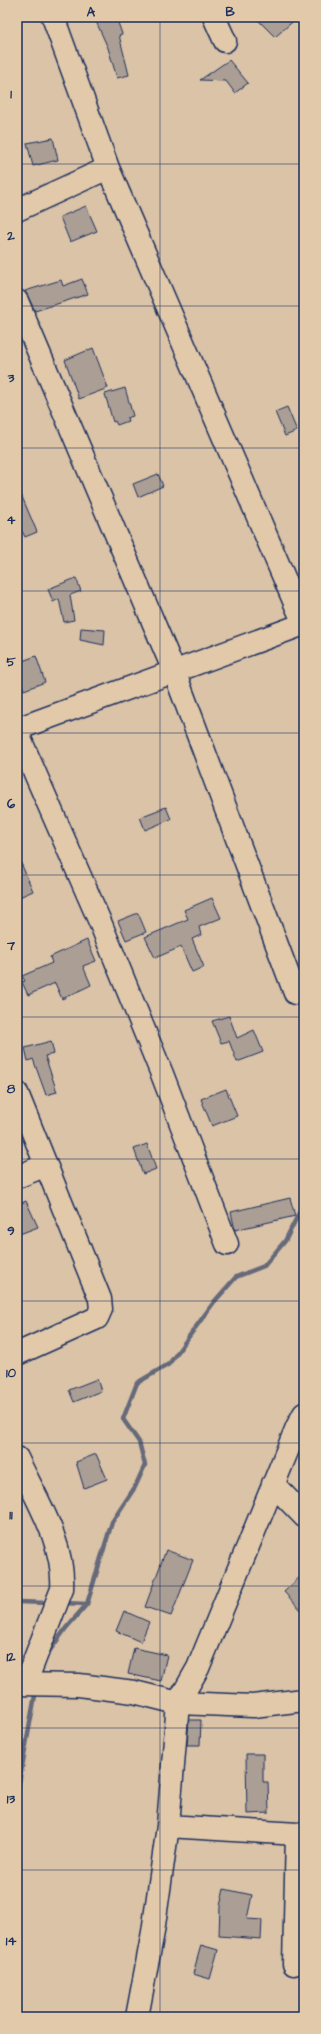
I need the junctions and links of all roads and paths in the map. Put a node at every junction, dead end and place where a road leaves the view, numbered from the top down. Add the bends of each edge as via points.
1 (53, 17) edge
2 (214, 17) edge
3 (225, 41) dead end
4 (108, 168) junction
5 (17, 210) edge
6 (17, 301) edge
7 (304, 624) edge
8 (174, 671) junction
9 (17, 730) edge
10 (295, 993) dead end
11 (17, 1093) edge
12 (46, 1165) junction
13 (17, 1177) edge
14 (227, 1244) dead end
15 (17, 1354) edge
16 (304, 1414) edge
17 (17, 1458) edge
18 (273, 1484) junction
19 (304, 1516) edge
20 (21, 1684) edge
21 (304, 1700) edge
22 (178, 1703) junction
23 (168, 1826) junction
24 (300, 1834) edge
25 (294, 1964) dead end
26 (137, 2017) edge

1 - 4 street
2 - 3 street
4 - 5 street
4 - 7 street
6 - 8 street
7 - 8 street
8 - 9 street
8 - 10 street
9 - 14 street via 100,922
11 - 12 street
12 - 13 street
12 - 15 street via 100,1299 101,1309 97,1318
16 - 18 street
17 - 20 street via 50,1527 63,1575 62,1589
18 - 19 street
18 - 22 street via 198,1668
20 - 22 street via 78,1685 134,1692
21 - 22 street via 253,1706
22 - 23 street
23 - 24 street
23 - 26 street via 153,1932
24 - 25 street

